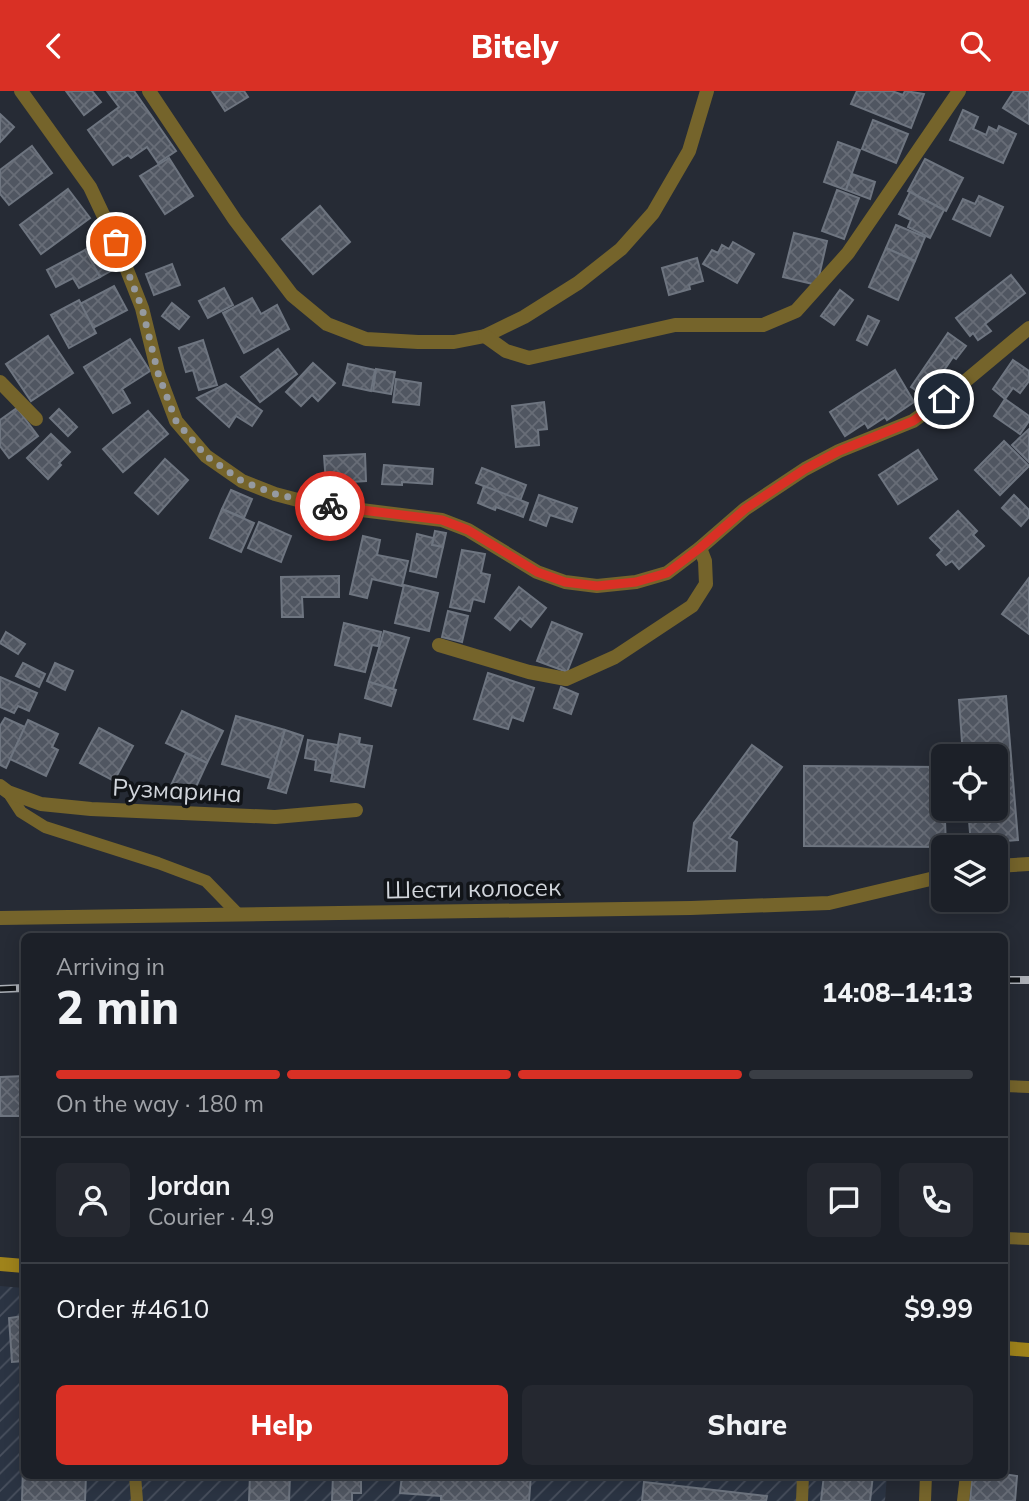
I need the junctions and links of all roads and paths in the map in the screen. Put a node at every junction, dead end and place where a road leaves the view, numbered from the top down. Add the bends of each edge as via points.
1 (20, 91) edge
2 (149, 91) edge
3 (706, 91) edge
4 (958, 91) edge
5 (1029, 328) edge
6 (485, 335) junction
7 (0, 382) edge
8 (36, 419) dead end
9 (700, 548) junction
10 (439, 645) dead end
11 (4, 789) edge
12 (356, 810) dead end
13 (1029, 864) edge
14 (1008, 865) edge
15 (931, 879) edge
16 (239, 915) junction
17 (0, 918) edge
18 (1008, 1086) edge
19 (1029, 1087) edge
20 (1008, 1237) edge
21 (1029, 1239) edge
22 (0, 1264) edge
23 (21, 1266) edge
24 (1008, 1348) edge
25 (1029, 1350) edge
26 (135, 1479) edge
27 (803, 1479) edge
28 (926, 1479) edge
29 (966, 1479) edge
30 (137, 1501) edge
31 (802, 1501) edge
32 (925, 1501) edge
33 (963, 1501) edge

1 - 9 street via 90,187 142,308 176,421 206,456 242,481 313,504 442,520 468,530 537,572 565,582 597,586 636,582 667,573
2 - 6 street via 258,252 292,295 327,324 366,339 454,342
3 - 6 street via 689,151 653,213 621,249 567,290
4 - 6 street via 848,253 796,311 763,325 675,325 529,358 506,351
5 - 9 street via 913,421 805,469 745,509
7 - 8 street
9 - 10 street via 706,584 692,606 615,657 566,679
11 - 12 street, Рузмарина via 41,804 159,813 275,817
11 - 16 lane via 21,812 45,827 205,881
13 - 14 street
15 - 16 street, Шести колосек via 829,903
16 - 17 street, Шести колосек
18 - 19 lane
20 - 21 lane
22 - 23 main road
24 - 25 main road
26 - 30 lane
27 - 31 lane
28 - 32 lane
29 - 33 lane

